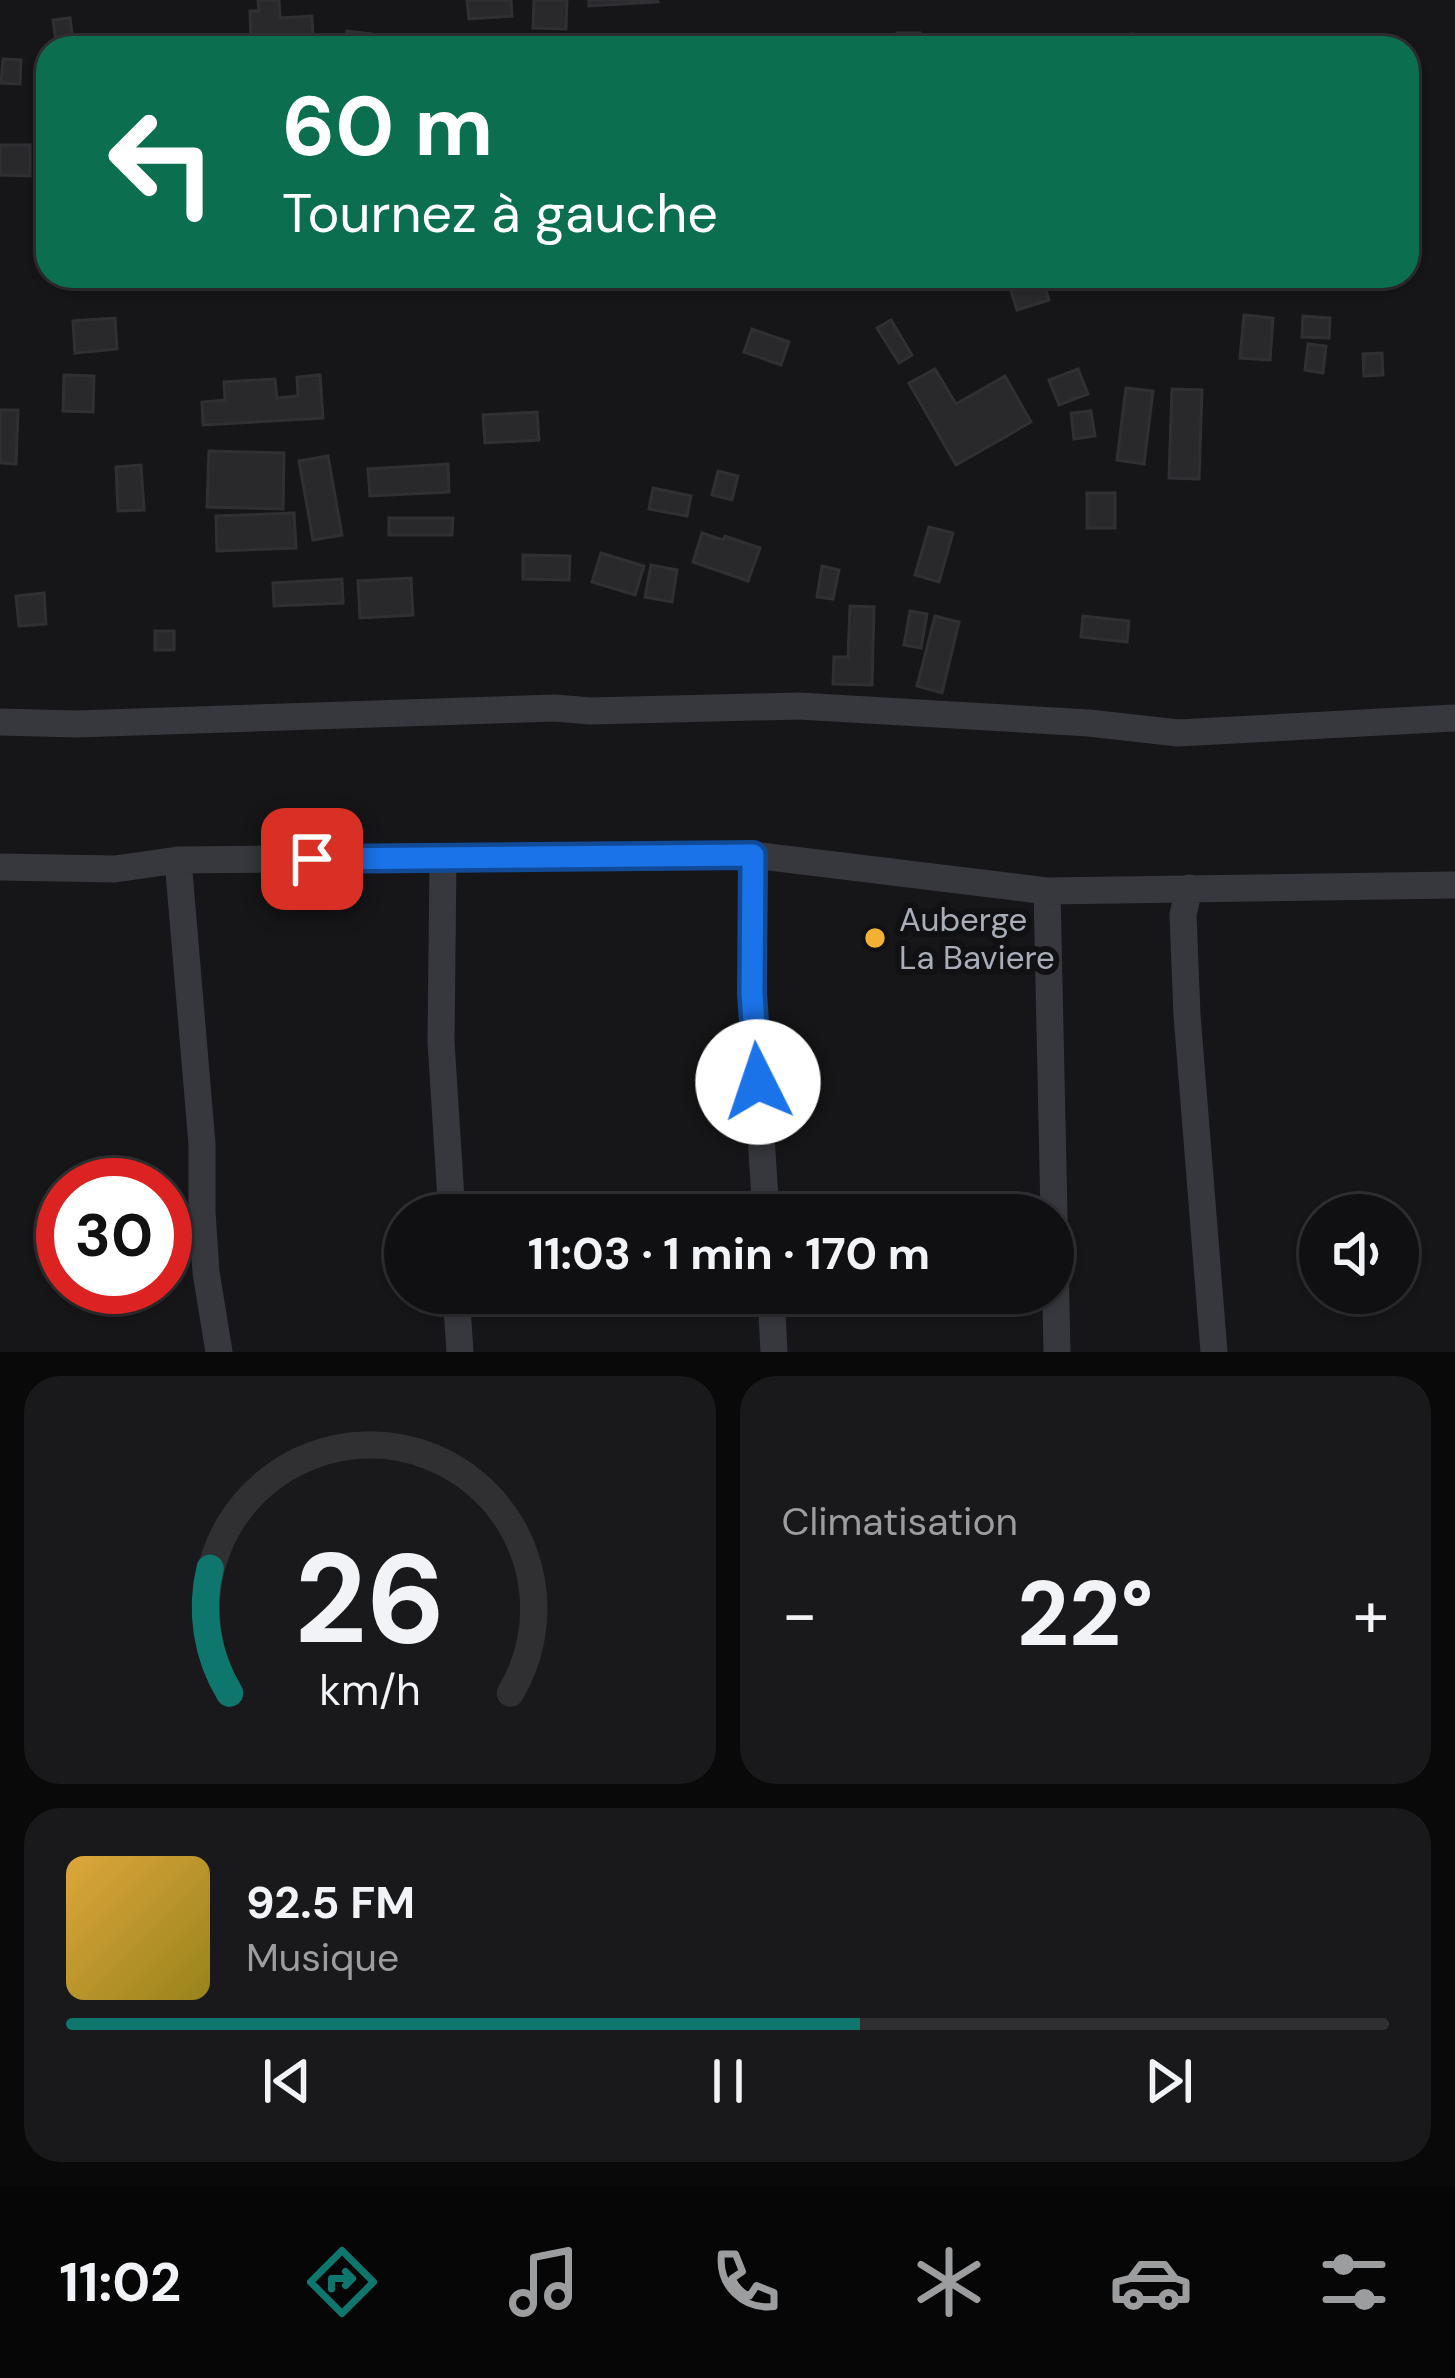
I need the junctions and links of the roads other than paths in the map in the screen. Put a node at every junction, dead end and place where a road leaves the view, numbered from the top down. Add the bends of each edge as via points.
1 (1455, 718) edge
2 (0, 722) edge
3 (753, 855) junction
4 (443, 858) junction
5 (178, 860) junction
6 (0, 867) edge
7 (1455, 885) edge
8 (1189, 888) junction
9 (1046, 891) junction
10 (451, 1194) edge
11 (765, 1194) edge
12 (457, 1314) edge
13 (772, 1314) edge
14 (219, 1352) edge
15 (460, 1352) edge
16 (774, 1352) edge
17 (1057, 1352) edge
18 (1214, 1352) edge

1 - 2 street via 1178,733 799,706
3 - 4 street
3 - 9 street
3 - 11 street
4 - 5 street
4 - 10 street via 441,1042
5 - 6 street
5 - 14 street via 206,1272
7 - 8 street
8 - 9 street
8 - 18 street via 1187,1015
9 - 17 street
12 - 15 street
13 - 16 street

